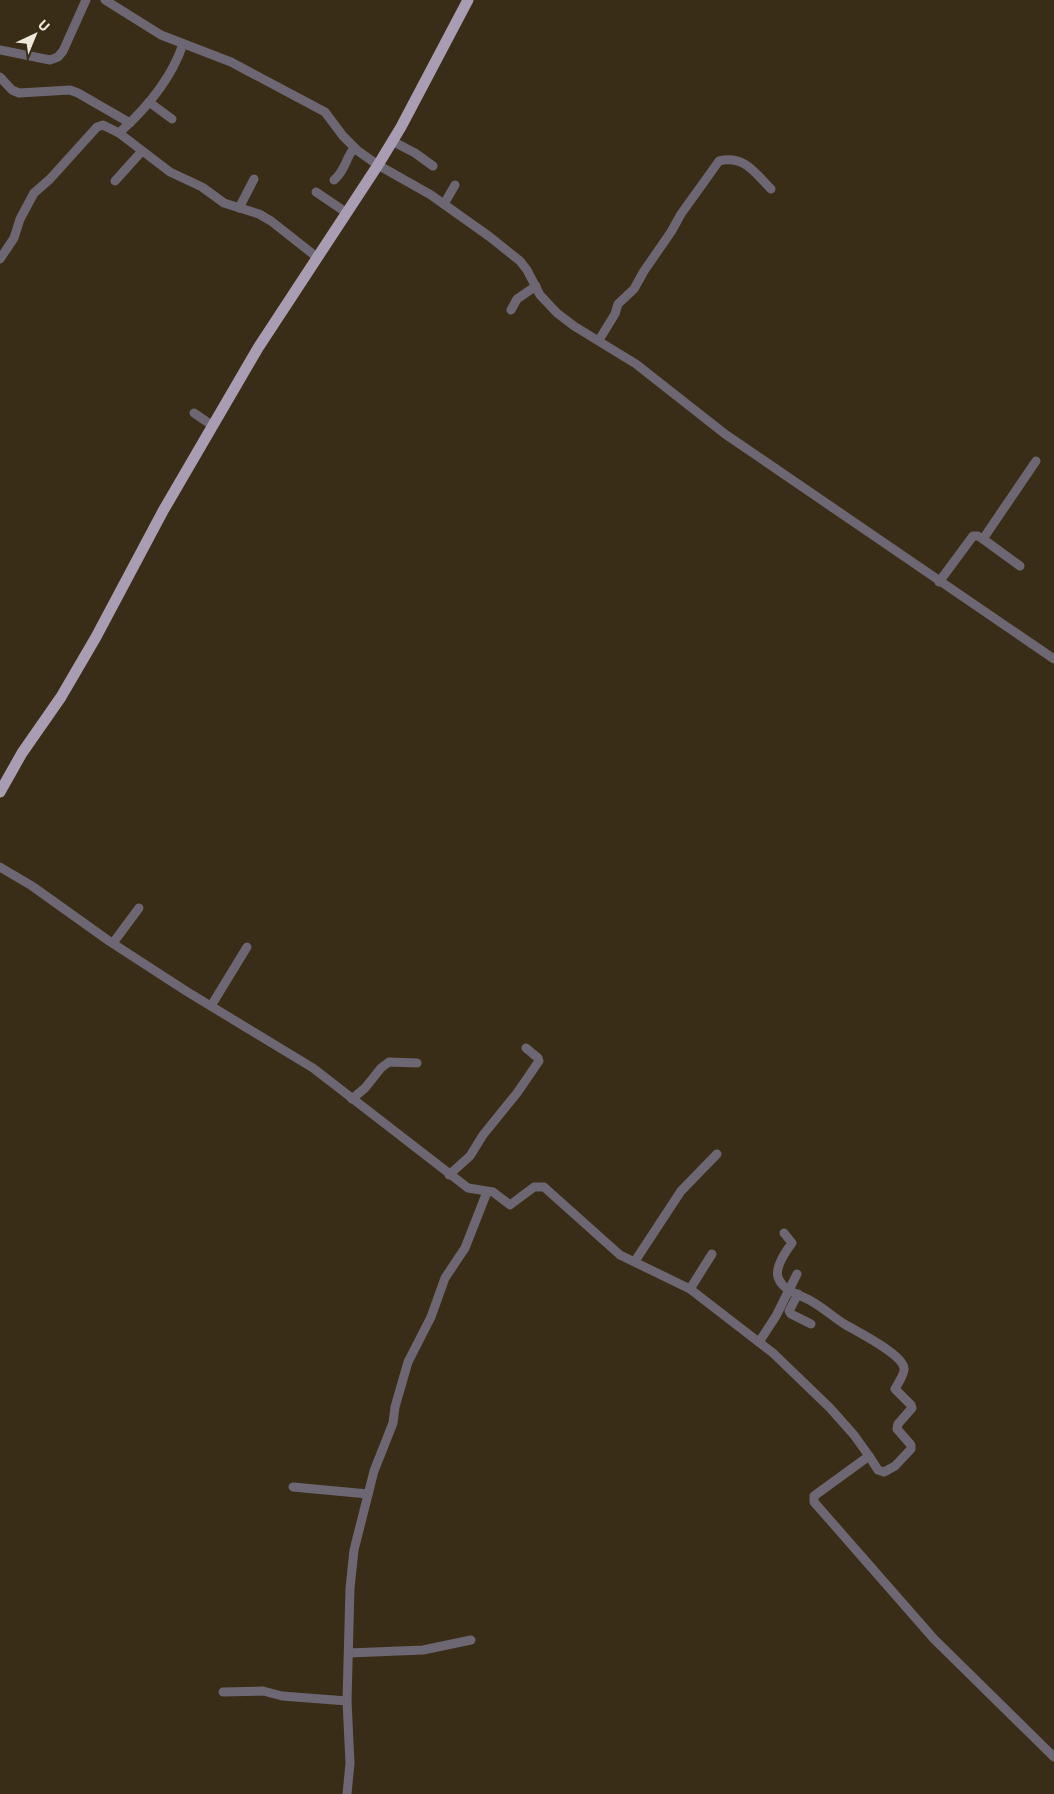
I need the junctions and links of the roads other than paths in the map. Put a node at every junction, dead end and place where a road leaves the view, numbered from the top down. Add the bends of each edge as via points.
1 (86, 0) edge
2 (105, 0) edge
3 (468, 0) edge
4 (181, 48) junction
5 (0, 50) edge
6 (0, 77) edge
7 (149, 102) junction
8 (172, 120) dead end
9 (130, 124) junction
10 (120, 133) junction
11 (392, 141) junction
12 (142, 151) junction
13 (351, 151) junction
14 (378, 165) junction
15 (433, 166) dead end
16 (254, 179) dead end
17 (334, 180) dead end
18 (115, 181) dead end
19 (455, 185) dead end
20 (771, 189) dead end
21 (316, 192) dead end
22 (444, 204) junction
23 (239, 208) junction
24 (347, 213) junction
25 (318, 258) junction
26 (0, 259) edge
27 (533, 288) junction
28 (511, 310) dead end
29 (599, 340) junction
30 (194, 413) dead end
31 (214, 426) junction
32 (1036, 461) dead end
33 (983, 540) junction
34 (1020, 566) dead end
35 (939, 582) junction
36 (1054, 660) edge
37 (0, 792) edge
38 (0, 867) edge
39 (139, 908) dead end
40 (112, 943) junction
41 (247, 947) dead end
42 (211, 1006) junction
43 (526, 1048) dead end
44 (417, 1063) dead end
45 (352, 1098) junction
46 (717, 1154) dead end
47 (449, 1175) junction
48 (487, 1192) junction
49 (784, 1233) dead end
50 (712, 1254) dead end
51 (635, 1261) junction
52 (797, 1274) dead end
53 (690, 1289) junction
54 (794, 1292) junction
55 (811, 1324) dead end
56 (759, 1342) junction
57 (869, 1456) junction
58 (293, 1487) dead end
59 (368, 1494) junction
60 (470, 1640) dead end
61 (349, 1653) junction
62 (223, 1692) dead end
63 (347, 1701) junction
64 (1054, 1757) edge
65 (347, 1794) edge

1 - 5 street via 58,57 50,60
2 - 4 street
3 - 11 main road
4 - 7 street via 166,80
4 - 13 street via 231,62 315,105 328,114
6 - 9 street via 19,93 65,90 78,93
7 - 8 street
7 - 9 street
9 - 10 street
10 - 12 street
10 - 26 street via 97,127 38,188
11 - 14 main road
11 - 15 street
12 - 18 street
12 - 23 street via 170,172 224,203
13 - 14 street
13 - 17 street via 343,171
14 - 22 street
14 - 24 main road
16 - 23 street
19 - 22 street
20 - 29 street via 744,162 719,161 636,286 618,304
21 - 24 street
22 - 27 street via 520,261
23 - 25 street via 272,221
24 - 25 main road
25 - 31 main road via 258,348
27 - 28 street via 517,299
27 - 29 street via 557,313
29 - 35 street via 636,364 725,434
30 - 31 street
31 - 37 main road via 162,511 66,688
32 - 33 street
33 - 34 street
33 - 35 street via 974,536
35 - 36 street
38 - 40 street via 44,893
39 - 40 street
40 - 42 street
41 - 42 street
42 - 45 street via 313,1068
43 - 47 street via 539,1061 470,1156
44 - 45 street via 389,1062
45 - 47 street
46 - 51 street via 681,1191
47 - 48 street via 468,1188
48 - 51 street via 493,1192 510,1205 542,1186 618,1254
48 - 59 street via 465,1248 445,1278 431,1317 408,1362 393,1423
49 - 54 street via 792,1242 777,1276 781,1284
50 - 53 street
51 - 53 street
52 - 54 street
53 - 56 street
54 - 55 street via 790,1312
54 - 56 street
54 - 57 street via 889,1351 904,1366 895,1388 912,1408 897,1429 911,1449 895,1466 884,1472 878,1470
56 - 57 street via 830,1408
57 - 64 street via 814,1496 814,1502 934,1639
58 - 59 street
59 - 61 street via 352,1559
60 - 61 street via 422,1650
61 - 63 street
62 - 63 street via 263,1691 282,1696
63 - 65 street via 350,1763

